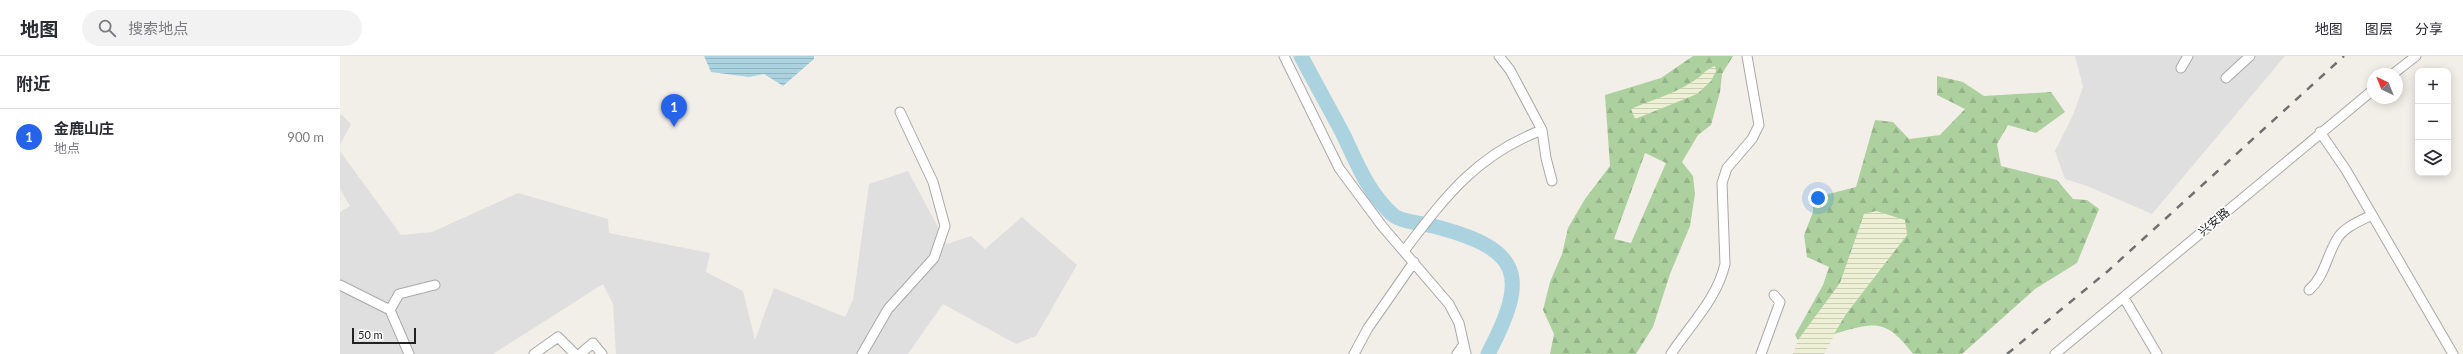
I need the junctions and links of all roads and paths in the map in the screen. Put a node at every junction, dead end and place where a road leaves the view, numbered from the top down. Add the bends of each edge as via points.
1 (1284, 56) edge
2 (1499, 56) edge
3 (1747, 56) edge
4 (2188, 56) edge
5 (2250, 56) edge
6 (2416, 56) edge
7 (2181, 68) dead end
8 (2401, 68) edge
9 (2226, 78) dead end
10 (2367, 95) edge
11 (900, 112) dead end
12 (1542, 130) junction
13 (2320, 132) junction
14 (1552, 181) dead end
15 (2372, 215) junction
16 (1404, 251) junction
17 (1414, 262) junction
18 (340, 285) edge
19 (435, 285) dead end
20 (2309, 290) dead end
21 (1774, 295) dead end
22 (2124, 298) junction
23 (390, 310) junction
24 (1464, 344) junction
25 (409, 354) edge
26 (534, 354) edge
27 (575, 354) edge
28 (580, 354) edge
29 (602, 354) edge
30 (862, 354) edge
31 (1354, 354) edge
32 (1457, 354) edge
33 (1466, 354) edge
34 (1671, 354) edge
35 (1761, 354) edge
36 (2055, 354) edge
37 (2157, 354) edge
38 (2453, 354) edge

1 - 16 street via 1339,168
2 - 12 street via 1510,70
3 - 34 street via 1759,125 1752,139 1727,168 1722,184 1725,264 1722,278
4 - 7 street
5 - 9 street
6 - 8 street
10 - 13 street, 兴安路
11 - 30 street via 933,182 945,226 934,258 888,309
12 - 14 street
12 - 16 street via 1518,139 1468,174
13 - 15 street
13 - 22 street, 兴安路
15 - 20 street via 2337,238 2318,283
15 - 38 street
16 - 17 street
17 - 24 street via 1449,304 1459,323
17 - 31 street via 1368,328
18 - 23 street
19 - 23 street via 400,294
21 - 35 street via 1780,302
22 - 36 street, 兴安路
22 - 37 street
23 - 25 street
24 - 32 street
24 - 33 street
26 - 27 street via 558,337
28 - 29 street via 593,343

